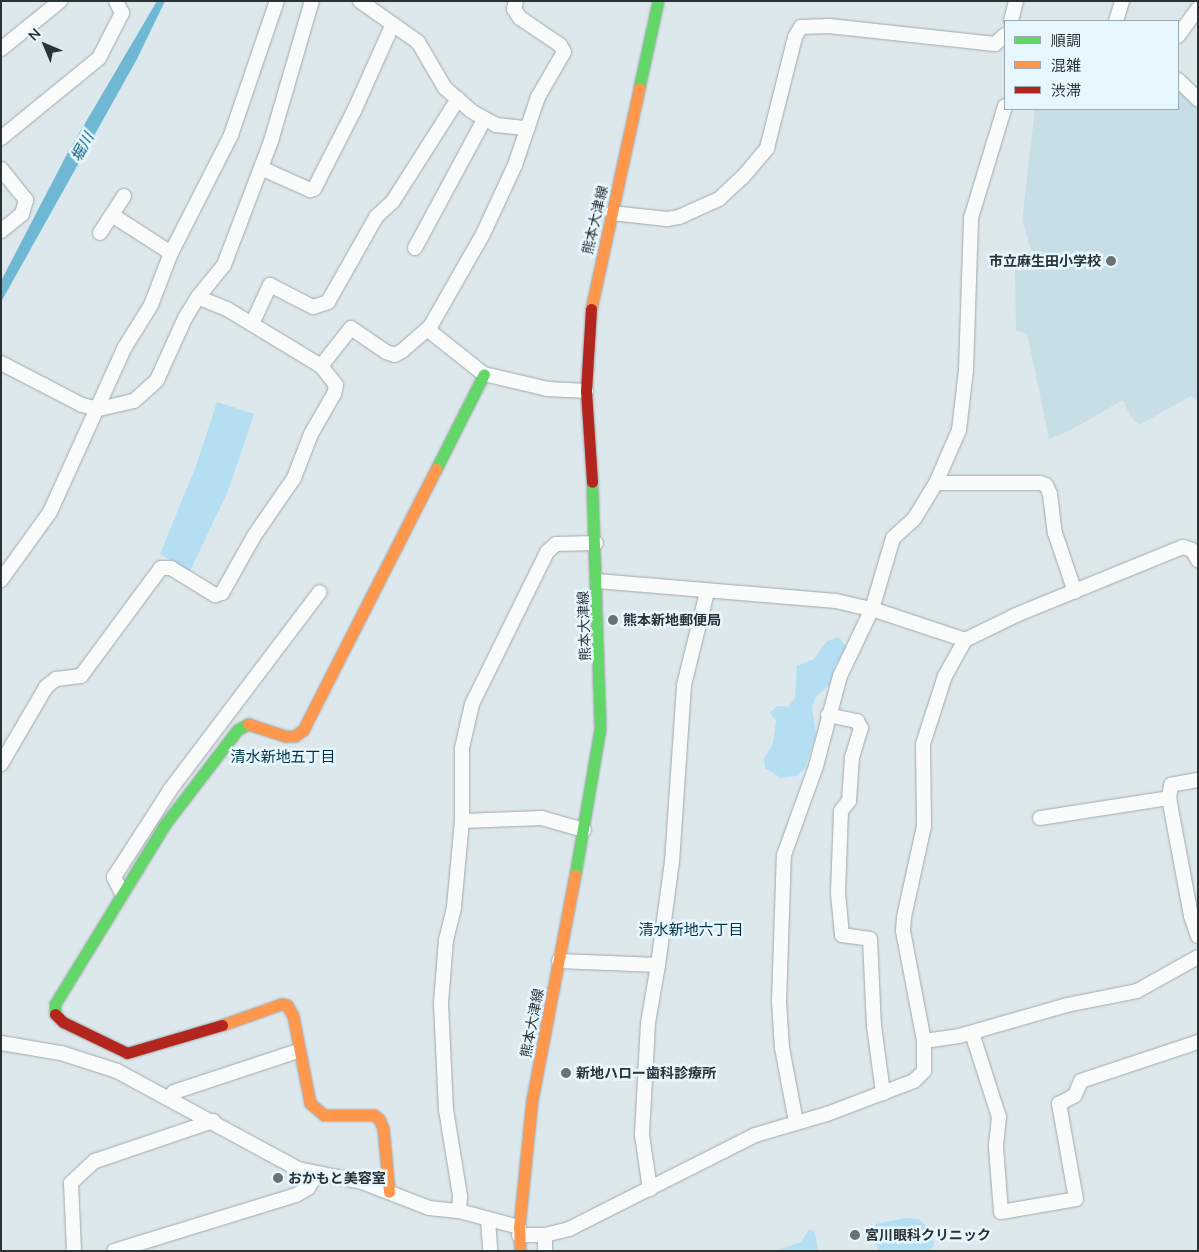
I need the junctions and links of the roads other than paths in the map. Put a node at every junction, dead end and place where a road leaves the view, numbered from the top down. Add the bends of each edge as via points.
1 (60, 1) edge
2 (116, 1) edge
3 (277, 1) edge
4 (312, 1) edge
5 (360, 1) edge
6 (516, 1) edge
7 (658, 1) edge
8 (1016, 1) edge
9 (1122, 1) edge
10 (1198, 8) edge
11 (1012, 20) edge
12 (1116, 20) edge
13 (393, 24) junction
14 (1179, 35) edge
15 (1004, 39) edge
16 (1, 49) edge
17 (1179, 81) edge
18 (1198, 99) edge
19 (458, 100) junction
20 (1004, 108) edge
21 (484, 120) junction
22 (527, 128) junction
23 (1, 138) edge
24 (261, 168) junction
25 (1, 169) edge
26 (124, 196) dead end
27 (612, 212) junction
28 (112, 215) junction
29 (1, 231) edge
30 (100, 233) dead end
31 (415, 248) dead end
32 (171, 253) junction
33 (198, 297) junction
34 (252, 324) junction
35 (430, 327) junction
36 (1, 363) edge
37 (321, 366) junction
38 (484, 374) junction
39 (586, 390) junction
40 (99, 409) junction
41 (936, 483) junction
42 (596, 544) junction
43 (1198, 560) edge
44 (1, 580) edge
45 (598, 581) junction
46 (320, 592) dead end
47 (707, 592) junction
48 (1074, 592) junction
49 (872, 609) junction
50 (964, 640) junction
51 (828, 715) junction
52 (1, 764) edge
53 (1198, 780) edge
54 (1169, 798) junction
55 (1040, 818) dead end
56 (462, 822) junction
57 (584, 830) junction
58 (122, 893) junction
59 (1198, 936) edge
60 (1198, 958) edge
61 (559, 961) junction
62 (658, 966) junction
63 (972, 1032) junction
64 (924, 1041) junction
65 (1198, 1042) edge
66 (1, 1043) edge
67 (298, 1050) junction
68 (883, 1093) junction
69 (169, 1098) junction
70 (213, 1121) junction
71 (796, 1122) junction
72 (316, 1174) junction
73 (650, 1189) junction
74 (389, 1192) junction
75 (459, 1211) junction
76 (488, 1219) junction
77 (519, 1231) junction
78 (545, 1235) junction
79 (74, 1251) edge
80 (114, 1251) edge
81 (490, 1251) edge
82 (520, 1251) edge
83 (545, 1251) edge

1 - 16 street
2 - 23 street via 122,13 99,58
3 - 32 street via 231,134
4 - 24 street
5 - 13 street
6 - 22 street via 514,9 520,18 560,45 564,52 538,97
7 - 27 street, 熊本大津線
8 - 11 street
9 - 12 street
10 - 14 street
13 - 19 street via 418,42 428,55 433,72
13 - 24 street via 314,189
15 - 27 street via 995,44 829,26 801,27 795,37 767,148 743,177 718,199 679,217 667,219
17 - 18 street
19 - 21 street
19 - 34 street via 393,201 376,217 328,302 313,307 270,285
20 - 41 street via 971,218 966,370 959,430
21 - 22 street via 503,127
21 - 31 street
22 - 35 street via 515,165 483,234
24 - 33 street via 224,265
25 - 29 street via 26,200 22,214
26 - 28 street
27 - 39 street, 熊本大津線 via 591,304
28 - 30 street
28 - 32 street
32 - 40 street via 151,306 125,347
33 - 34 street
33 - 40 street via 157,380 134,401
34 - 37 street
35 - 37 street via 394,355 352,328
35 - 38 street via 432,333
36 - 40 street via 82,405
37 - 52 street via 336,385 334,394 311,434 294,478 222,593 215,594 171,568 161,568 81,676 56,679 46,688
38 - 39 street via 548,388
38 - 58 street via 303,730 295,736 286,736 246,723 236,730 166,823
39 - 42 street, 熊本大津線
40 - 44 street via 50,512
41 - 48 street via 1046,485 1055,533
41 - 49 street via 914,519 893,538
42 - 45 street, 熊本大津線
42 - 56 street via 556,544 548,552 472,704 462,748
43 - 48 street via 1192,550 1183,547
45 - 47 street
45 - 57 street, 熊本大津線 via 600,728
46 - 58 street via 165,797 114,877
47 - 49 street via 836,600
47 - 62 street via 684,684 672,862
48 - 50 street
49 - 50 street
49 - 51 street via 840,676
50 - 64 street via 945,676 923,744 924,826 904,917
51 - 68 street via 857,720 861,728 852,757 849,801 841,811 838,893 842,935 870,939 874,1026
51 - 71 street via 816,766 784,855 779,1002 782,1048
53 - 54 street via 1171,785
54 - 55 street
54 - 59 street via 1187,900
56 - 57 street via 542,818
56 - 75 street via 441,1003 446,1110 460,1196
57 - 61 street, 熊本大津線
58 - 67 street via 54,1004 54,1013 63,1022 126,1053 281,1004 291,1009
60 - 63 street via 1137,991 1067,1005
61 - 62 street
61 - 77 street, 熊本大津線 via 532,1100
62 - 73 street via 648,1023 642,1135
63 - 64 street
63 - 65 street via 999,1117 996,1148 1001,1212 1076,1198 1059,1104 1075,1095 1080,1081
64 - 68 street via 924,1071 914,1081
66 - 69 street via 90,1060
67 - 69 street via 174,1092
67 - 74 street via 315,1110 324,1115 374,1116 379,1120 383,1128
68 - 71 street
69 - 70 street
70 - 72 street via 298,1169
70 - 79 street via 95,1161 71,1183
71 - 73 street via 719,1151
72 - 74 street via 362,1182
72 - 80 street via 308,1188 296,1195
73 - 78 street via 569,1228
74 - 75 street via 429,1208
75 - 76 street
76 - 77 street
76 - 81 street
77 - 78 street
77 - 82 street, 熊本大津線
78 - 83 street

